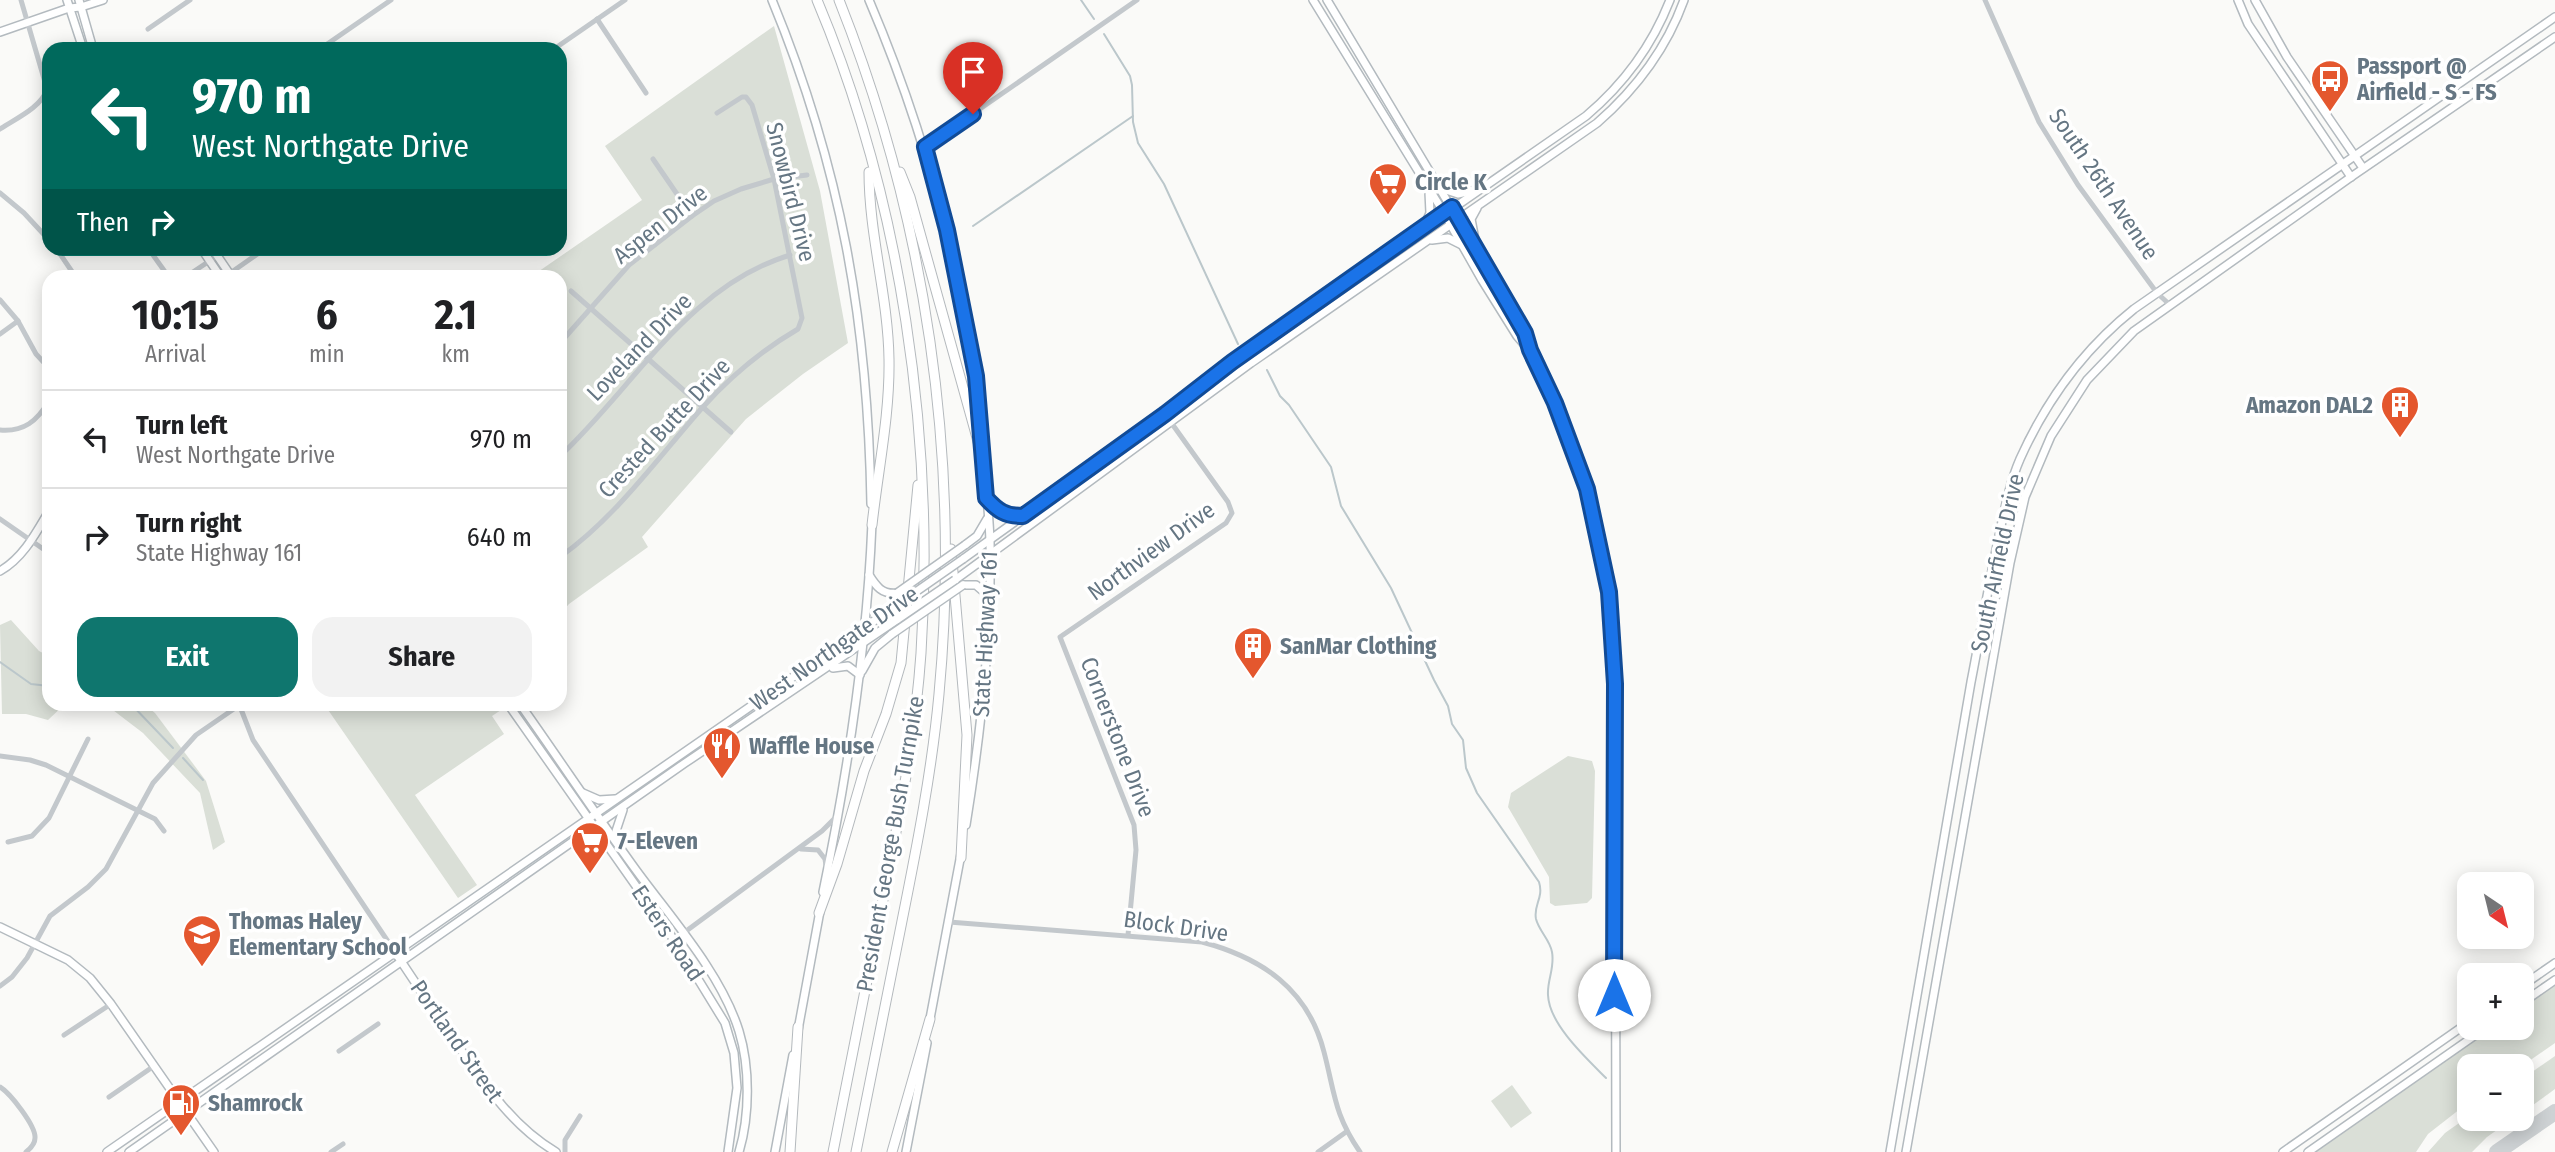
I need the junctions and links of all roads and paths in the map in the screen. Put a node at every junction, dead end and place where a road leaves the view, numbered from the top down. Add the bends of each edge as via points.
1 (21, 0) edge
2 (103, 0) edge
3 (190, 0) edge
4 (391, 0) edge
5 (625, 0) edge
6 (772, 0) edge
7 (817, 0) edge
8 (839, 0) edge
9 (869, 0) edge
10 (1137, 0) edge
11 (1313, 0) edge
12 (1327, 0) edge
13 (1670, 0) edge
14 (1684, 0) edge
15 (1984, 0) edge
16 (2238, 0) edge
17 (2255, 0) edge
18 (80, 2) edge
19 (68, 4) edge
20 (2555, 17) edge
21 (597, 19) junction
22 (29, 21) junction
23 (148, 29) dead end
24 (0, 32) edge
25 (2555, 37) edge
26 (81, 42) edge
27 (91, 42) edge
28 (330, 42) edge
29 (564, 42) edge
30 (2287, 57) junction
31 (2485, 64) junction
32 (2275, 65) junction
33 (42, 70) edge
34 (2494, 79) junction
35 (646, 93) dead end
36 (1607, 98) junction
37 (42, 100) edge
38 (1615, 107) junction
39 (717, 113) dead end
40 (0, 129) edge
41 (886, 136) junction
42 (925, 147) junction
43 (869, 156) junction
44 (2356, 156) junction
45 (653, 159) dead end
46 (2343, 164) junction
47 (2363, 169) junction
48 (807, 175) dead end
49 (2351, 177) junction
50 (774, 179) junction
51 (1439, 186) junction
52 (1428, 188) junction
53 (1483, 188) junction
54 (0, 193) edge
55 (1478, 206) junction
56 (1452, 207) junction
57 (1444, 214) junction
58 (692, 216) junction
59 (1459, 220) junction
60 (1451, 225) junction
61 (1422, 228) junction
62 (42, 232) edge
63 (1460, 244) junction
64 (1413, 250) junction
65 (1478, 251) junction
66 (210, 256) edge
67 (213, 256) edge
68 (255, 256) edge
69 (790, 256) junction
70 (214, 259) junction
71 (197, 270) edge
72 (218, 270) edge
73 (224, 270) edge
74 (237, 270) edge
75 (571, 291) dead end
76 (2157, 293) junction
77 (0, 300) edge
78 (2169, 304) junction
79 (590, 308) junction
80 (1307, 309) junction
81 (1313, 319) junction
82 (18, 321) junction
83 (798, 330) joint
84 (0, 334) edge
85 (567, 335) edge
86 (1530, 350) junction
87 (648, 359) junction
88 (42, 361) edge
89 (703, 407) junction
90 (42, 409) edge
91 (1165, 414) junction
92 (1170, 422) junction
93 (0, 430) edge
94 (731, 432) dead end
95 (567, 448) edge
96 (920, 460) junction
97 (984, 463) junction
98 (986, 498) junction
99 (944, 501) junction
100 (1023, 516) junction
101 (988, 518) junction
102 (0, 519) edge
103 (42, 523) edge
104 (872, 525) junction
105 (32, 540) junction
106 (990, 541) junction
107 (42, 548) edge
108 (567, 552) edge
109 (990, 556) junction
110 (0, 571) edge
111 (869, 574) junction
112 (988, 604) junction
113 (1985, 607) junction
114 (2002, 610) junction
115 (864, 628) junction
116 (1060, 637) joint
117 (862, 643) junction
118 (824, 671) junction
119 (860, 675) junction
120 (230, 711) edge
121 (243, 711) edge
122 (513, 711) edge
123 (525, 711) edge
124 (88, 739) dead end
125 (679, 755) junction
126 (0, 756) edge
127 (685, 764) junction
128 (70, 778) junction
129 (581, 792) junction
130 (616, 799) junction
131 (625, 807) junction
132 (139, 811) junction
133 (840, 811) junction
134 (592, 815) junction
135 (599, 825) junction
136 (164, 831) dead end
137 (8, 842) dead end
138 (619, 846) junction
139 (798, 849) junction
140 (961, 858) junction
141 (827, 876) junction
142 (489, 887) junction
143 (498, 895) junction
144 (819, 913) junction
145 (948, 922) junction
146 (0, 927) edge
147 (682, 933) junction
148 (1128, 935) junction
149 (674, 940) junction
150 (35, 943) junction
151 (395, 952) junction
152 (402, 962) junction
153 (2555, 963) edge
154 (2534, 978) edge
155 (2555, 980) edge
156 (0, 986) edge
157 (2534, 995) edge
158 (111, 1004) junction
159 (311, 1010) junction
160 (930, 1019) junction
161 (318, 1020) junction
162 (378, 1024) dead end
163 (798, 1027) junction
164 (2457, 1030) edge
165 (64, 1035) dead end
166 (2468, 1040) edge
167 (743, 1050) junction
168 (339, 1051) dead end
169 (734, 1053) junction
170 (154, 1066) junction
171 (0, 1087) edge
172 (109, 1097) dead end
173 (179, 1102) junction
174 (186, 1112) junction
175 (580, 1116) dead end
176 (1346, 1132) junction
177 (343, 1144) dead end
178 (26, 1152) edge
179 (107, 1152) edge
180 (129, 1152) edge
181 (214, 1152) edge
182 (331, 1152) edge
183 (556, 1152) edge
184 (565, 1152) edge
185 (728, 1152) edge
186 (739, 1152) edge
187 (775, 1152) edge
188 (790, 1152) edge
189 (833, 1152) edge
190 (856, 1152) edge
191 (892, 1152) edge
192 (906, 1152) edge
193 (1318, 1152) edge
194 (1360, 1152) edge
195 (1616, 1152) edge
196 (1890, 1152) edge
197 (1906, 1152) edge
198 (2283, 1152) edge
199 (2308, 1152) edge

1 - 22 street
2 - 18 main road
3 - 23 street
4 - 28 street
5 - 21 street
6 - 104 main road via 825,149 840,208 859,317 870,433
7 - 43 highway, President George Bush Turnpike
8 - 41 highway, President George Bush Turnpike
9 - 42 main road, State Highway 161
10 - 42 street
11 - 52 main road
12 - 51 main road
13 - 36 main road, West Northgate Drive via 1652,40
14 - 38 main road, West Northgate Drive via 1664,45
15 - 76 street, South 26th Avenue via 2039,122 2078,185
16 - 32 main road
17 - 30 main road
18 - 19 main road
18 - 27 main road
19 - 22 main road
19 - 26 main road
20 - 31 main road, South Airfield Drive
21 - 29 street
21 - 35 street
22 - 24 main road
22 - 33 street
25 - 34 main road, South Airfield Drive
30 - 32 main road
30 - 44 main road
31 - 34 main road
31 - 44 main road, South Airfield Drive
32 - 46 main road
34 - 47 main road, South Airfield Drive
36 - 38 main road
36 - 53 main road, West Northgate Drive
37 - 40 street
38 - 55 main road, West Northgate Drive
39 - 50 street, Snowbird Drive via 746,97
41 - 97 highway via 910,197
41 - 99 highway, President George Bush Turnpike via 923,298 940,427
42 - 97 main road, State Highway 161 via 963,302
43 - 96 highway, President George Bush Turnpike via 903,303
43 - 104 highway via 869,205 889,358
44 - 46 main road, South Airfield Drive
44 - 47 main road
45 - 58 street
46 - 49 main road
46 - 76 main road, South Airfield Drive
47 - 49 main road, South Airfield Drive
48 - 50 street, Aspen Drive
49 - 78 main road, South Airfield Drive
50 - 58 street, Aspen Drive via 741,188
50 - 69 street, Snowbird Drive
51 - 53 main road via 1458,194
51 - 56 main road
52 - 57 main road
52 - 61 main road via 1430,213
53 - 56 main road, West Northgate Drive
54 - 62 street
55 - 59 main road, West Northgate Drive
55 - 65 main road via 1471,224
56 - 57 main road, West Northgate Drive
56 - 59 main road
57 - 60 main road
57 - 61 main road, West Northgate Drive
58 - 79 street, Aspen Drive via 629,265
59 - 60 main road, West Northgate Drive
59 - 65 main road
60 - 63 main road
60 - 64 main road, West Northgate Drive
61 - 80 main road, West Northgate Drive
63 - 64 main road via 1442,237
63 - 86 main road
64 - 81 main road, West Northgate Drive
65 - 86 main road
66 - 70 main road
67 - 70 main road
68 - 74 street
69 - 83 street, Snowbird Drive via 802,318
69 - 87 street, Loveland Drive via 768,262 723,290
70 - 71 street
70 - 72 main road
70 - 73 main road
75 - 79 street
76 - 78 street, South 26th Avenue
76 - 113 main road, South Airfield Drive via 2098,341 2060,388 2035,429 2008,492
77 - 82 street
78 - 114 main road, South Airfield Drive via 2134,331 2087,380 2051,436 2025,497
79 - 85 street, Aspen Drive
79 - 87 street
80 - 81 main road
80 - 91 main road, West Northgate Drive
81 - 92 main road, West Northgate Drive
82 - 84 street
82 - 88 street
83 - 89 street, Crested Butte Drive via 766,350
86 - 195 main road via 1587,489 1609,592 1615,684
87 - 89 street
87 - 95 street, Loveland Drive
89 - 94 street
89 - 108 street, Crested Butte Drive via 634,489
90 - 93 street via 21,429
91 - 92 street, Northview Drive
91 - 100 main road, West Northgate Drive
92 - 109 main road, West Northgate Drive
92 - 116 street, Northview Drive via 1232,513 1226,523
96 - 144 highway via 901,663
96 - 189 highway, President George Bush Turnpike via 924,574 913,726 902,806
97 - 98 main road, State Highway 161
98 - 100 main road via 1005,515
98 - 101 main road, State Highway 161
99 - 140 highway via 967,736
99 - 190 highway, President George Bush Turnpike via 945,614 935,737
100 - 106 main road, West Northgate Drive
101 - 106 main road, State Highway 161
101 - 111 main road, bridge via 977,536 897,593 884,592
102 - 105 street
103 - 105 main road
104 - 111 main road
105 - 107 street
105 - 110 main road
106 - 109 main road, State Highway 161
106 - 115 main road, West Northgate Drive, bridge
109 - 112 main road, State Highway 161
109 - 117 main road, West Northgate Drive, bridge
111 - 115 main road
112 - 119 main road, bridge via 976,584 963,584 875,648
112 - 140 main road, State Highway 161 via 977,756
113 - 114 main road
113 - 196 main road, South Airfield Drive
114 - 197 main road, South Airfield Drive
115 - 117 main road
115 - 125 main road, West Northgate Drive
116 - 148 street, Cornerstone Drive via 1134,825
117 - 118 main road, West Northgate Drive
117 - 119 main road
118 - 119 main road via 840,665
118 - 127 main road, West Northgate Drive
119 - 133 main road
120 - 132 street via 196,735 153,783
121 - 151 street, Portland Street via 253,740
122 - 134 main road, Esters Road
123 - 129 main road, Esters Road
124 - 128 street
125 - 127 main road
125 - 130 main road, West Northgate Drive
126 - 128 street via 30,760
127 - 131 main road, West Northgate Drive
128 - 132 street
128 - 137 street via 48,818 32,836
129 - 130 main road via 598,799
129 - 134 main road, Esters Road
130 - 134 main road, West Northgate Drive
131 - 135 main road, West Northgate Drive
131 - 138 main road via 616,831
132 - 136 street via 155,818
132 - 150 street via 106,869 50,916
133 - 139 street
133 - 141 main road
134 - 135 main road, Esters Road
134 - 142 main road, West Northgate Drive
135 - 138 main road, Esters Road
135 - 143 main road, West Northgate Drive
135 - 149 main road, Esters Road
138 - 147 main road, Esters Road
139 - 141 street via 818,850 825,859
139 - 147 street
140 - 145 main road, State Highway 161
141 - 144 main road
142 - 143 main road
142 - 151 main road, West Northgate Drive
143 - 152 main road, West Northgate Drive
144 - 163 main road
145 - 148 street, Block Drive
145 - 160 main road, State Highway 161
146 - 150 main road
147 - 149 street
147 - 167 main road, Esters Road via 722,993
148 - 176 street, Block Drive via 1229,949 1281,980 1311,1017
149 - 169 main road, Esters Road via 718,1009
150 - 156 street via 20,969
150 - 158 main road via 82,970
151 - 152 main road, Portland Street
151 - 159 main road, West Northgate Drive
152 - 161 main road, West Northgate Drive
152 - 183 main road, Portland Street via 484,1084 518,1123
153 - 154 main road
155 - 157 main road
158 - 165 street
158 - 170 main road
159 - 161 main road
159 - 173 main road, West Northgate Drive
160 - 191 highway
160 - 192 main road, State Highway 161
161 - 174 main road, West Northgate Drive
162 - 168 street
163 - 187 main road
163 - 188 highway
164 - 198 main road
166 - 199 main road
167 - 169 main road
167 - 186 main road, Esters Road via 746,1099
169 - 185 main road, Esters Road via 737,1088
170 - 172 street
170 - 173 main road
171 - 178 street via 33,1128 35,1138
173 - 174 main road
173 - 179 main road, West Northgate Drive
174 - 180 main road, West Northgate Drive
174 - 181 main road
175 - 184 street via 565,1140
176 - 193 street
176 - 194 street, Block Drive
177 - 182 street

